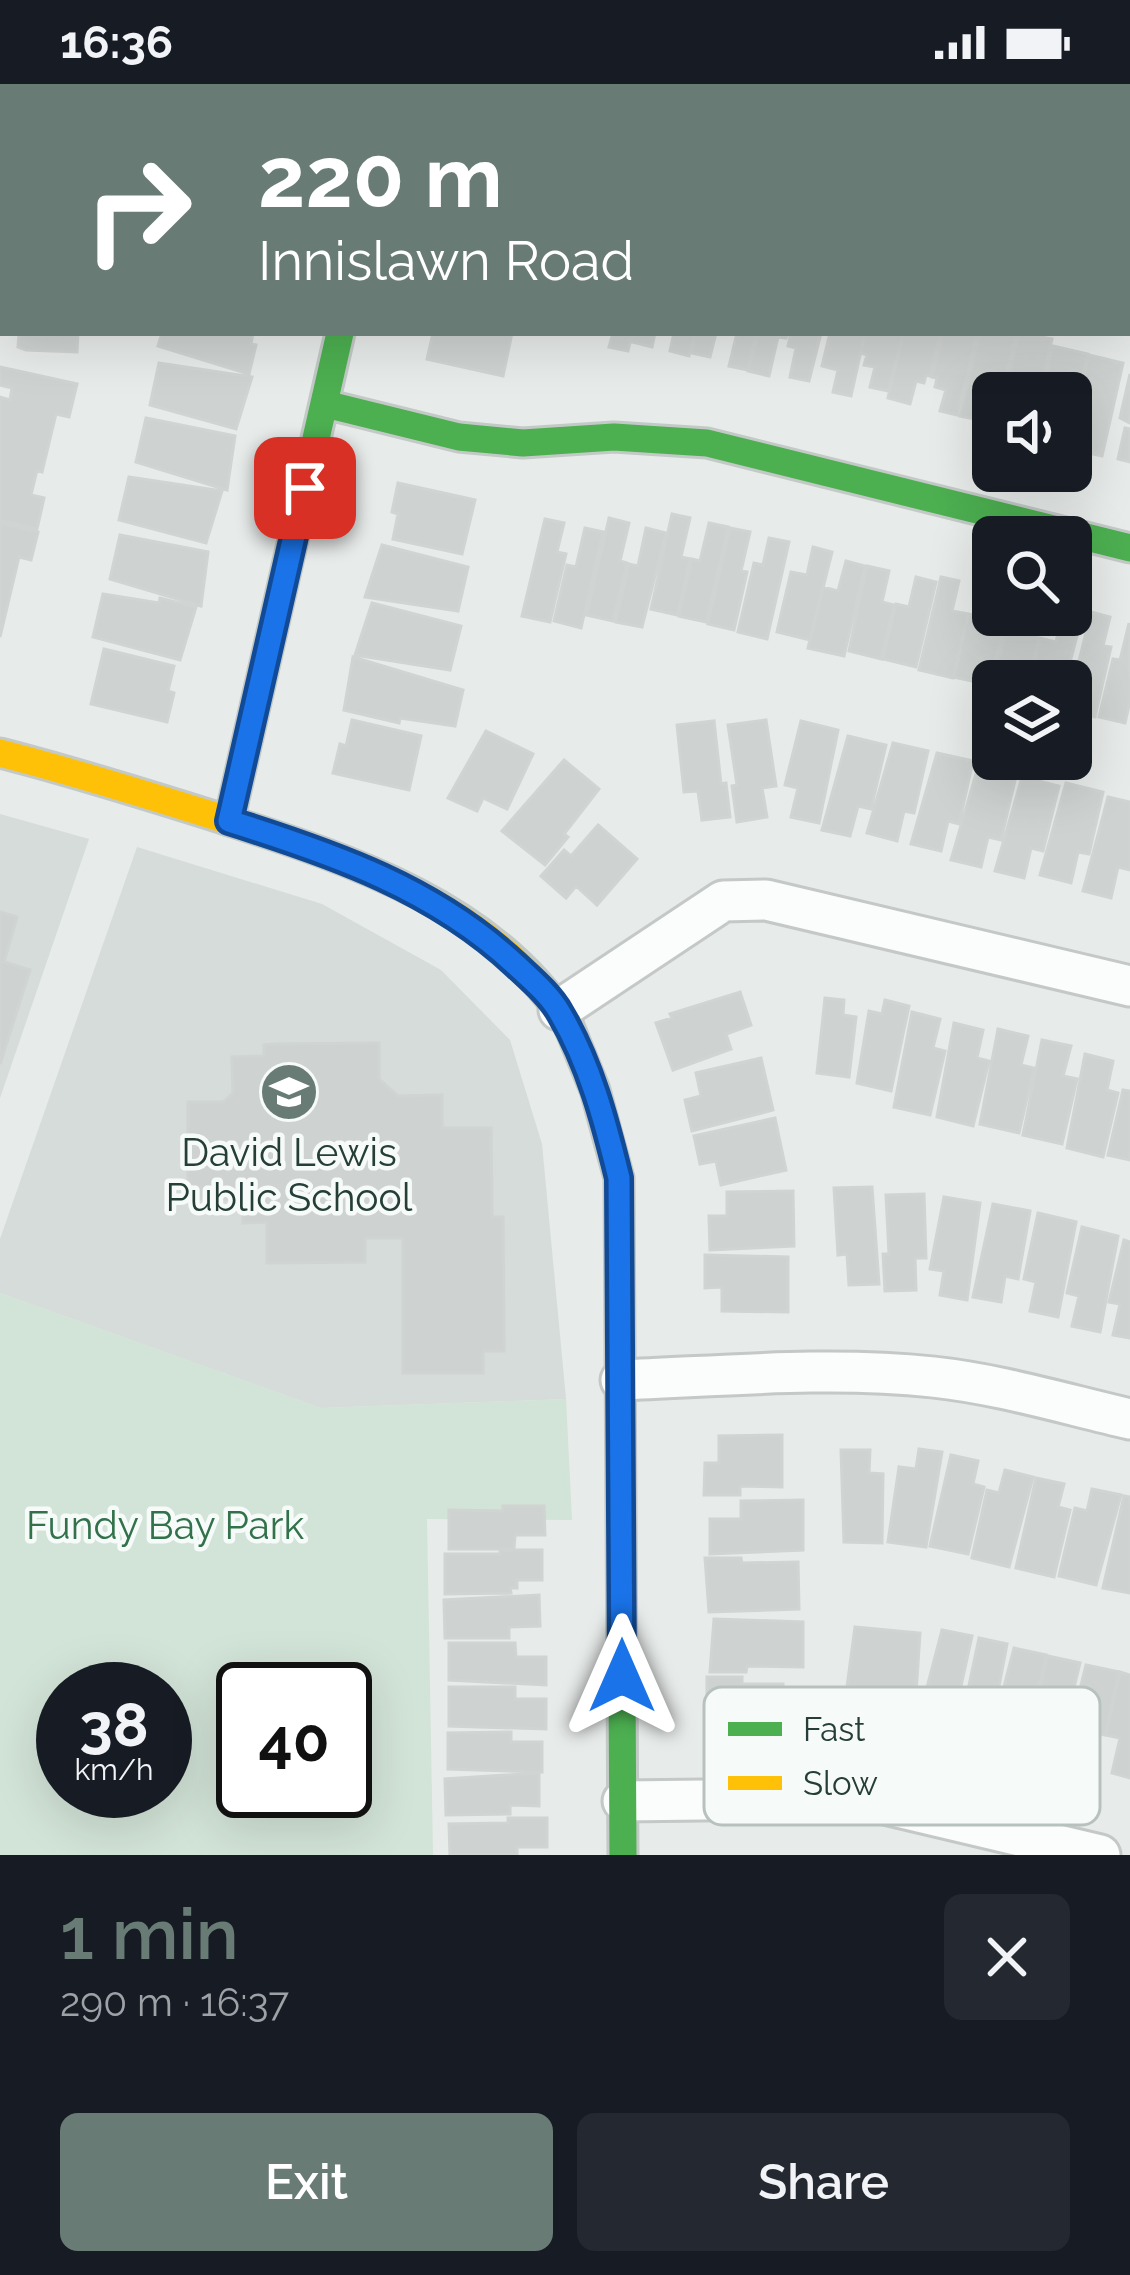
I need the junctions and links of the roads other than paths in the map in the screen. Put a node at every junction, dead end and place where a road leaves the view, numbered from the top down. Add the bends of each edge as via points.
1 (339, 336) edge
2 (325, 404) junction
3 (1130, 548) edge
4 (0, 753) edge
5 (229, 821) junction
6 (1130, 986) edge
7 (559, 1010) junction
8 (621, 1380) junction
9 (1130, 1419) edge
10 (704, 1800) edge
11 (623, 1801) junction
12 (974, 1825) edge
13 (623, 1855) edge
14 (1100, 1855) edge

1 - 2 street
2 - 3 street via 459,437 707,443
2 - 5 street
4 - 5 street
5 - 7 street via 420,895 501,951
6 - 7 street via 766,900 723,901
7 - 8 street via 601,1105 619,1178
8 - 9 street via 932,1377
8 - 11 street
10 - 11 street
11 - 13 street
12 - 14 street

